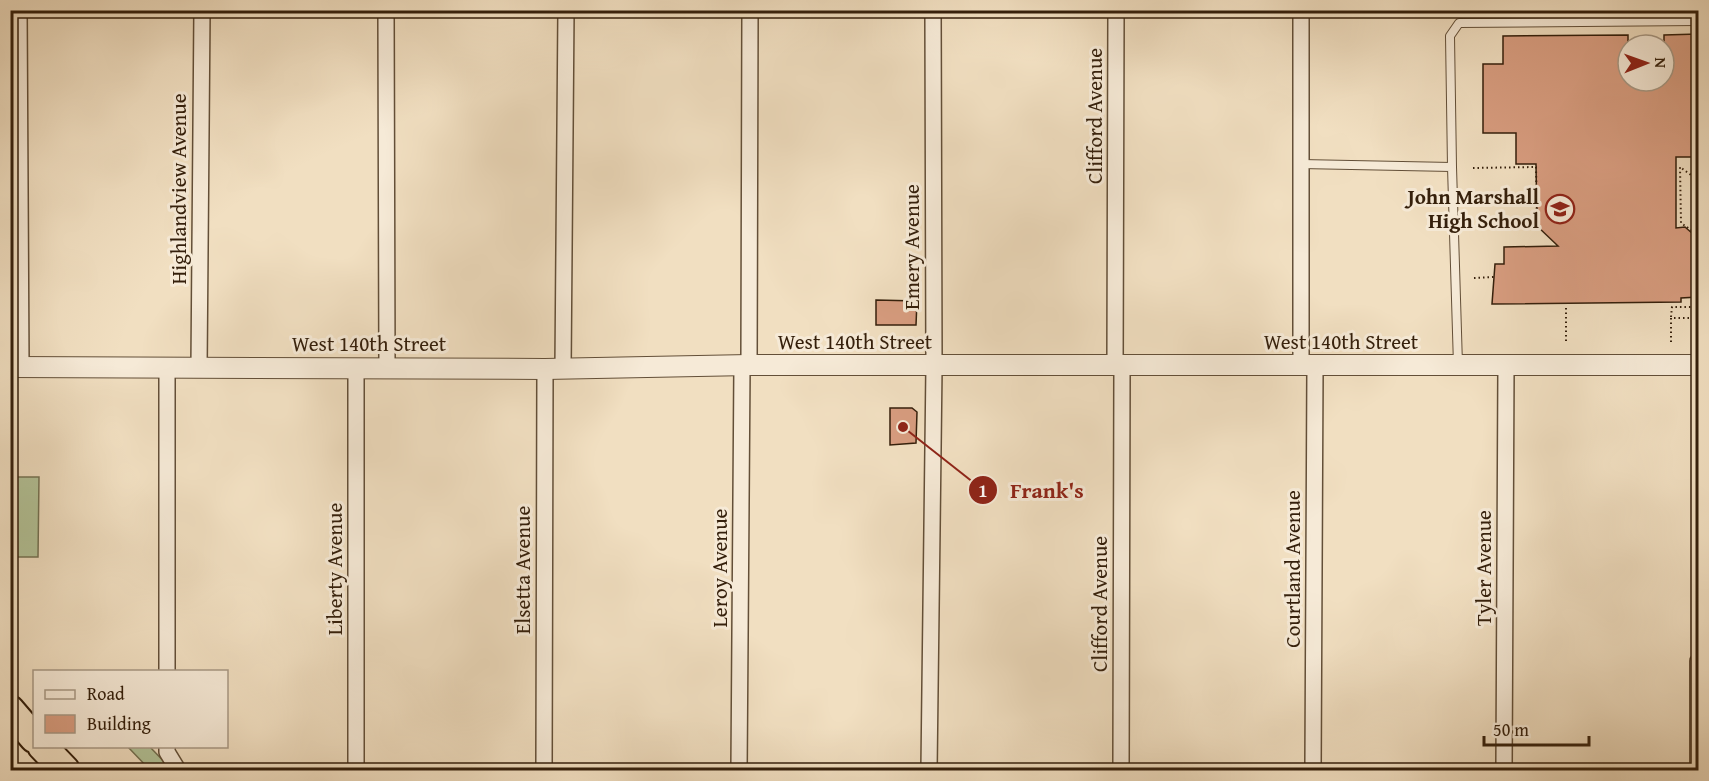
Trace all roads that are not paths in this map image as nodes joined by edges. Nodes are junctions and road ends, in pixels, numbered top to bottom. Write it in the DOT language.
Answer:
graph roads {
  1 [pos="19,10"];
  2 [pos="202,10"];
  3 [pos="386,10"];
  4 [pos="566,10"];
  5 [pos="750,10"];
  6 [pos="933,10"];
  7 [pos="1116,10"];
  8 [pos="1301,10"];
  9 [pos="1698,21"];
  10 [pos="1301,164"];
  11 [pos="1452,166"];
  12 [pos="746,365"];
  13 [pos="1698,365"];
  14 [pos="1119,366"];
  15 [pos="1308,366"];
  16 [pos="1458,366"];
  17 [pos="1506,366"];
  18 [pos="16,367"];
  19 [pos="387,367"];
  20 [pos="934,367"];
  21 [pos="167,368"];
  22 [pos="199,368"];
  23 [pos="356,368"];
  24 [pos="554,369"];
  25 [pos="1698,661"];
  26 [pos="167,670"];
  27 [pos="10,710"];
  28 [pos="33,737"];
  29 [pos="43,748"];
  30 [pos="167,748"];
  31 [pos="178,770"];
  32 [pos="65,771"];
  33 [pos="356,771"];
  34 [pos="544,771"];
  35 [pos="739,771"];
  36 [pos="929,771"];
  37 [pos="1120,771"];
  38 [pos="1313,771"];
  39 [pos="1504,771"];
  40 [pos="1698,771"];
  1 -- 18 [label="street"];
  2 -- 22 [label="street, Highlandview Avenue"];
  3 -- 19 [label="street"];
  4 -- 24 [label="street, Elsetta Avenue"];
  5 -- 12 [label="street, Leroy Avenue"];
  6 -- 20 [label="street, Emery Avenue"];
  7 -- 14 [label="street, Clifford Avenue"];
  8 -- 10 [label="street, Courtland Avenue"];
  9 -- 11 [label="lane"];
  10 -- 11 [label="lane"];
  10 -- 15 [label="street, Courtland Avenue"];
  11 -- 16 [label="lane"];
  12 -- 20 [label="street, West 140th Street"];
  12 -- 24 [label="street, West 140th Street"];
  12 -- 35 [label="street, Leroy Avenue"];
  13 -- 17 [label="street, West 140th Street"];
  14 -- 15 [label="street, West 140th Street"];
  14 -- 20 [label="street, West 140th Street"];
  14 -- 37 [label="street, Clifford Avenue"];
  15 -- 16 [label="street, West 140th Street"];
  15 -- 38 [label="street, Courtland Avenue"];
  16 -- 17 [label="street, West 140th Street"];
  17 -- 39 [label="street, Tyler Avenue"];
  18 -- 21 [label="street, West 140th Street"];
  19 -- 23 [label="street, West 140th Street"];
  19 -- 24 [label="street, West 140th Street"];
  20 -- 36 [label="street, Emery Avenue"];
  21 -- 22 [label="street, West 140th Street"];
  21 -- 26 [label="street"];
  22 -- 23 [label="street, West 140th Street"];
  23 -- 33 [label="street, Liberty Avenue"];
  24 -- 34 [label="street, Elsetta Avenue"];
  25 -- 40 [label="street"];
  27 -- 28 [label="highway"];
  29 -- 32 [label="highway"];
  30 -- 31 [label="street"];
}
